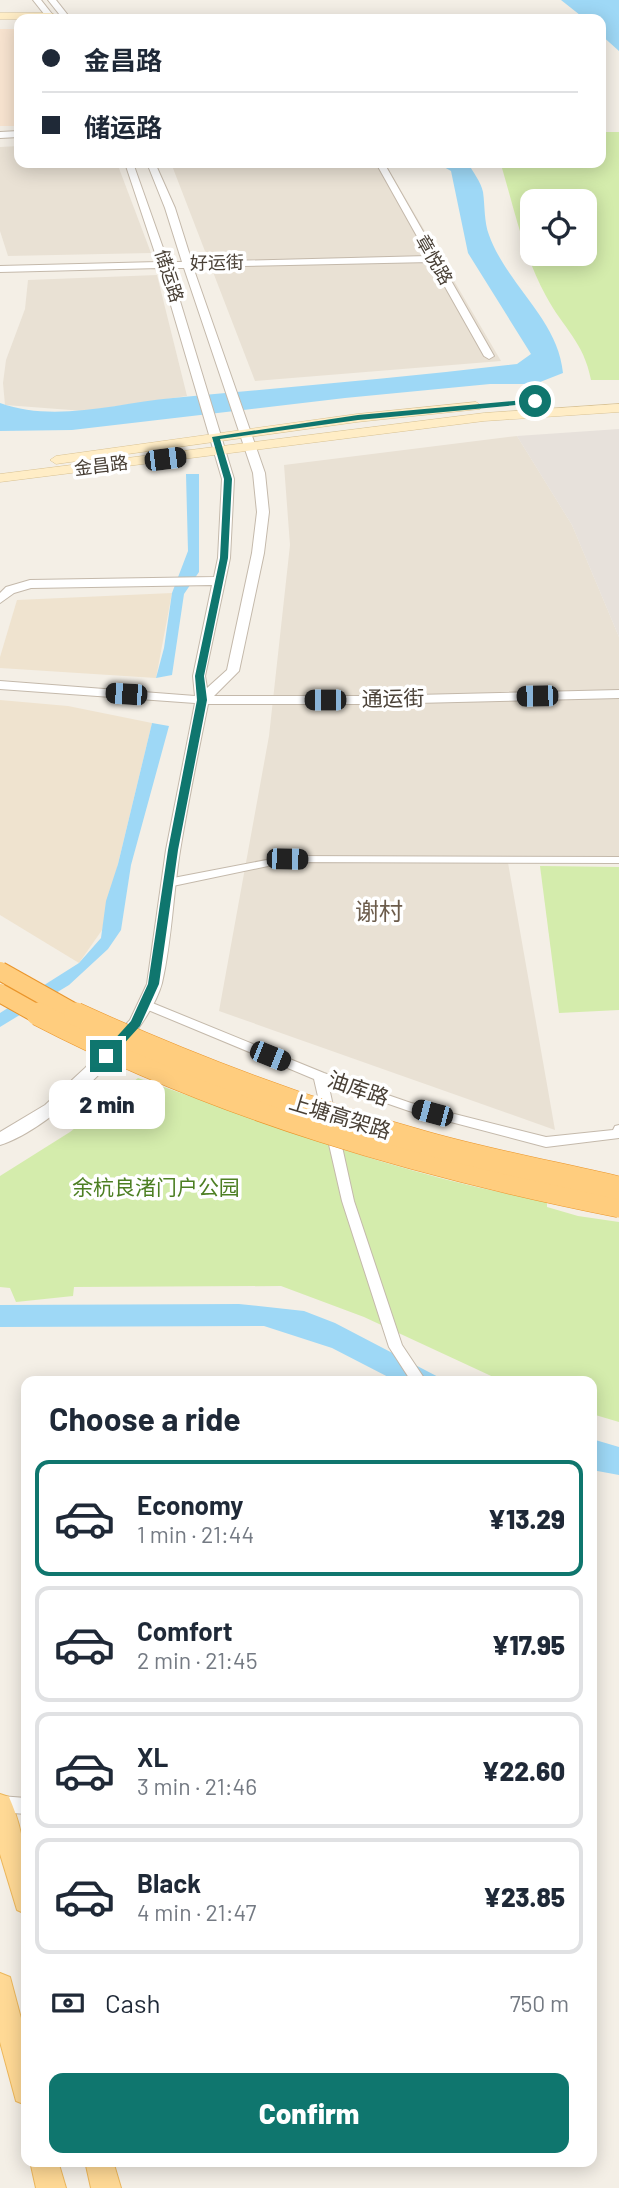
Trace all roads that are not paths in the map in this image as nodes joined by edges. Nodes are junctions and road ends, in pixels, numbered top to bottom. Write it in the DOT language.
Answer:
graph roads {
  1 [pos="37,0"];
  2 [pos="48,14"];
  3 [pos="131,168"];
  4 [pos="153,168"];
  5 [pos="383,168"];
  6 [pos="432,257"];
  7 [pos="187,261"];
  8 [pos="164,262"];
  9 [pos="0,266"];
  10 [pos="489,356"];
  11 [pos="619,397"];
  12 [pos="619,408"];
  13 [pos="482,411"];
  14 [pos="216,437"];
  15 [pos="247,440"];
  16 [pos="220,452"];
  17 [pos="0,466"];
  18 [pos="0,478"];
  19 [pos="219,581"];
  20 [pos="0,599"];
  21 [pos="0,685"];
  22 [pos="619,694"];
  23 [pos="202,700"];
  24 [pos="619,860"];
  25 [pos="168,883"];
  26 [pos="0,971"];
  27 [pos="0,993"];
  28 [pos="145,1004"];
  29 [pos="320,1076"];
  30 [pos="619,1129"];
  31 [pos="0,1139"];
  32 [pos="619,1188"];
  33 [pos="619,1206"];
  34 [pos="416,1376"];
  35 [pos="0,1805"];
  36 [pos="21,1806"];
  37 [pos="21,1883"];
  38 [pos="0,1987"];
  39 [pos="21,2071"];
  40 [pos="46,2167"];
  41 [pos="101,2167"];
  42 [pos="51,2188"];
  43 [pos="106,2188"];
  1 -- 2 [label="street"];
  3 -- 8 [label="street, 储运路"];
  4 -- 7 [label="street, 储运路"];
  5 -- 6 [label="street, 章悦路"];
  6 -- 7 [label="street, 好运街"];
  6 -- 10 [label="street, 章悦路"];
  7 -- 8 [label="street, 好运街"];
  7 -- 15 [label="street, 储运路"];
  8 -- 9 [label="street, 好运街"];
  8 -- 14 [label="street, 储运路"];
  11 -- 13 [label="main road, 金昌路"];
  12 -- 13 [label="main road, 金昌路"];
  13 -- 15 [label="main road, 金昌路"];
  14 -- 15 [label="main road, 金昌路"];
  14 -- 16 [label="street, 储运路"];
  14 -- 17 [label="main road, 金昌路"];
  15 -- 16 [label="main road, 金昌路"];
  15 -- 23 [label="street, 储运路"];
  16 -- 18 [label="main road, 金昌路"];
  16 -- 19 [label="street, 储运路"];
  19 -- 20 [label="street"];
  19 -- 23 [label="street, 储运路"];
  21 -- 23 [label="street, 通运街"];
  22 -- 23 [label="street, 通运街"];
  23 -- 25 [label="street"];
  24 -- 25 [label="street"];
  25 -- 28 [label="street"];
  26 -- 32 [label="highway, 上塘高架路, bridge"];
  27 -- 33 [label="highway, 上塘高架路, bridge"];
  28 -- 29 [label="street, 油库路"];
  28 -- 31 [label="street"];
  29 -- 30 [label="street, 油库路"];
  29 -- 34 [label="street"];
  35 -- 36 [label="street"];
  35 -- 37 [label="main road"];
  38 -- 39 [label="main road"];
  40 -- 42 [label="main road"];
  41 -- 43 [label="main road"];
}
